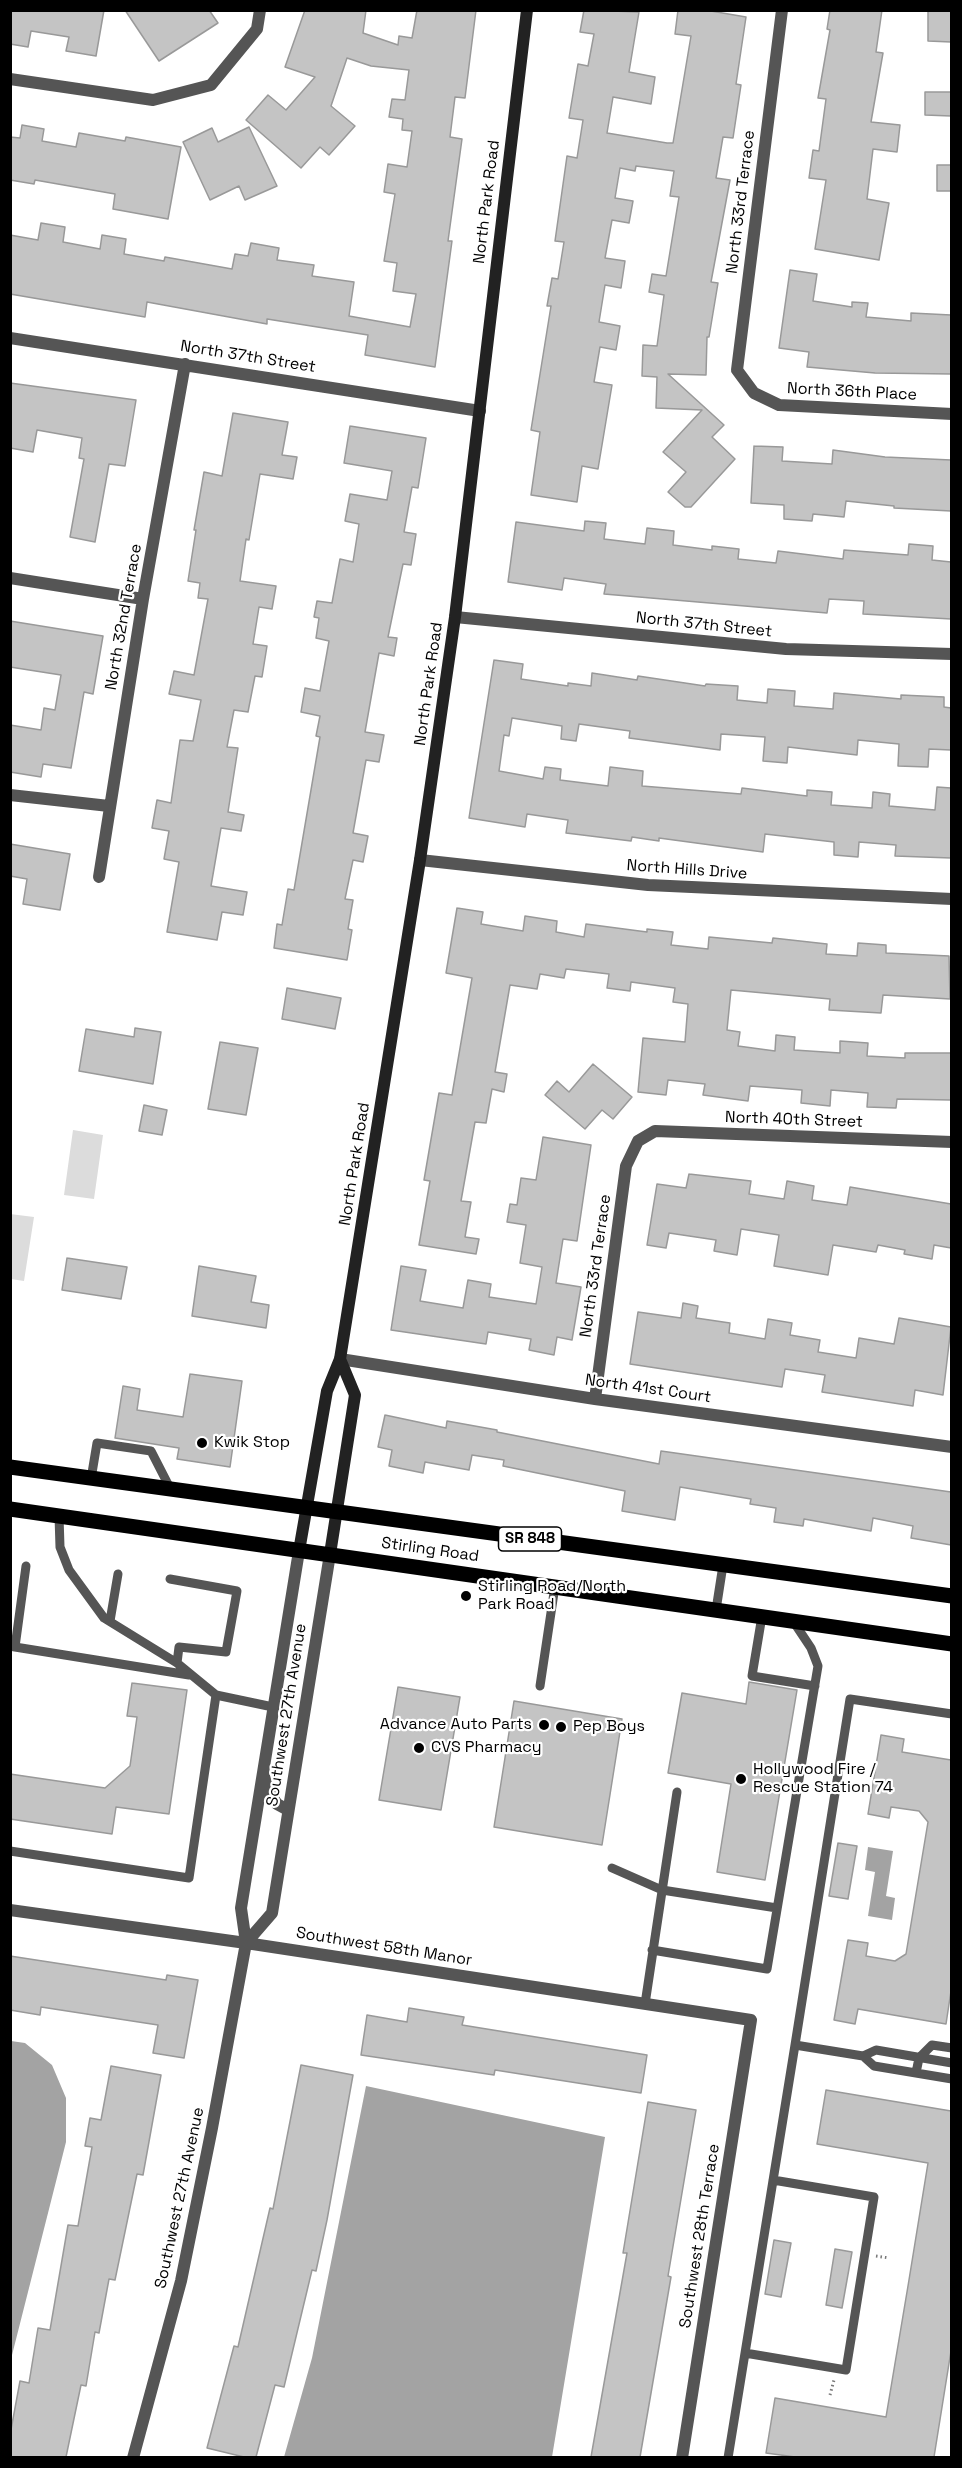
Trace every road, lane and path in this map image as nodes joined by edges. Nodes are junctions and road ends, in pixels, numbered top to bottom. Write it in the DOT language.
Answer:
graph roads {
  1 [pos="260,10"];
  2 [pos="527,10"];
  3 [pos="782,10"];
  4 [pos="10,79"];
  5 [pos="10,338"];
  6 [pos="185,364"];
  7 [pos="754,393"];
  8 [pos="480,411"];
  9 [pos="951,414"];
  10 [pos="10,578"];
  11 [pos="143,599"];
  12 [pos="455,617"];
  13 [pos="951,654"];
  14 [pos="10,795"];
  15 [pos="109,806"];
  16 [pos="420,860"];
  17 [pos="99,877"];
  18 [pos="951,899"];
  19 [pos="638,1141"];
  20 [pos="951,1142"];
  21 [pos="340,1359"];
  22 [pos="595,1399"];
  23 [pos="951,1447"];
  24 [pos="10,1467"];
  25 [pos="91,1479"];
  26 [pos="171,1490"];
  27 [pos="10,1509"];
  28 [pos="307,1509"];
  29 [pos="337,1513"];
  30 [pos="59,1516"];
  31 [pos="299,1551"];
  32 [pos="330,1554"];
  33 [pos="723,1565"];
  34 [pos="26,1566"];
  35 [pos="118,1575"];
  36 [pos="170,1579"];
  37 [pos="555,1586"];
  38 [pos="951,1596"];
  39 [pos="716,1610"];
  40 [pos="762,1616"];
  41 [pos="793,1621"];
  42 [pos="110,1622"];
  43 [pos="951,1644"];
  44 [pos="13,1646"];
  45 [pos="177,1663"];
  46 [pos="189,1676"];
  47 [pos="540,1686"];
  48 [pos="815,1686"];
  49 [pos="216,1695"];
  50 [pos="273,1707"];
  51 [pos="951,1714"];
  52 [pos="262,1772"];
  53 [pos="677,1792"];
  54 [pos="288,1810"];
  55 [pos="10,1851"];
  56 [pos="612,1868"];
  57 [pos="662,1890"];
  58 [pos="777,1908"];
  59 [pos="10,1910"];
  60 [pos="246,1942"];
  61 [pos="652,1950"];
  62 [pos="645,2004"];
  63 [pos="752,2020"];
  64 [pos="795,2045"];
  65 [pos="951,2048"];
  66 [pos="863,2056"];
  67 [pos="919,2058"];
  68 [pos="951,2063"];
  69 [pos="916,2073"];
  70 [pos="951,2079"];
  71 [pos="773,2180"];
  72 [pos="874,2256"];
  73 [pos="889,2258"];
  74 [pos="745,2353"];
  75 [pos="834,2379"];
  76 [pos="830,2395"];
  77 [pos="133,2457"];
  78 [pos="682,2457"];
  79 [pos="728,2457"];
  1 -- 4 [label="street"];
  2 -- 8 [label="street, North Park Road"];
  3 -- 7 [label="street, North 33rd Terrace"];
  5 -- 6 [label="street, North 37th Street"];
  6 -- 8 [label="street, North 37th Street"];
  6 -- 11 [label="street, North 32nd Terrace"];
  7 -- 9 [label="street, North 36th Place"];
  8 -- 12 [label="street, North Park Road"];
  10 -- 11 [label="street"];
  11 -- 15 [label="street, North 32nd Terrace"];
  12 -- 13 [label="street, North 37th Street"];
  12 -- 16 [label="street, North Park Road"];
  14 -- 15 [label="street"];
  15 -- 17 [label="street, North 32nd Terrace"];
  16 -- 18 [label="street, North Hills Drive"];
  16 -- 21 [label="street, North Park Road"];
  19 -- 20 [label="street, North 40th Street"];
  19 -- 22 [label="street, North 33rd Terrace"];
  21 -- 22 [label="street, North 41st Court"];
  21 -- 28 [label="street, North Park Road"];
  21 -- 29 [label="street"];
  22 -- 23 [label="street, North 41st Court"];
  24 -- 25 [label="main road, Stirling Road / SR 848"];
  25 -- 26 [label="main road, Stirling Road / SR 848"];
  25 -- 26 [label="lane"];
  26 -- 28 [label="main road, Stirling Road / SR 848"];
  27 -- 30 [label="main road, Stirling Road"];
  28 -- 29 [label="main road, Stirling Road / SR 848"];
  28 -- 31 [label="street, North Park Road"];
  29 -- 32 [label="street"];
  29 -- 33 [label="main road, Stirling Road / SR 848"];
  30 -- 31 [label="main road, Stirling Road"];
  30 -- 42 [label="lane"];
  31 -- 32 [label="main road, Stirling Road"];
  31 -- 50 [label="street, Southwest 27th Avenue"];
  32 -- 37 [label="main road, Stirling Road"];
  32 -- 54 [label="street, Southwest 27th Avenue"];
  33 -- 38 [label="main road, Stirling Road / SR 848"];
  33 -- 39 [label="lane"];
  34 -- 44 [label="lane"];
  35 -- 42 [label="lane"];
  36 -- 45 [label="lane"];
  37 -- 39 [label="main road, Stirling Road"];
  37 -- 47 [label="lane"];
  39 -- 40 [label="main road, Stirling Road"];
  40 -- 41 [label="main road, Stirling Road"];
  40 -- 48 [label="lane"];
  41 -- 43 [label="main road, Stirling Road"];
  41 -- 48 [label="lane"];
  42 -- 45 [label="lane"];
  44 -- 46 [label="lane"];
  45 -- 46 [label="lane"];
  46 -- 49 [label="lane"];
  48 -- 58 [label="lane"];
  49 -- 50 [label="lane"];
  49 -- 55 [label="lane"];
  50 -- 52 [label="street, Southwest 27th Avenue"];
  51 -- 64 [label="lane"];
  52 -- 54 [label="street"];
  52 -- 60 [label="street, Southwest 27th Avenue"];
  53 -- 57 [label="lane"];
  54 -- 60 [label="street, Southwest 27th Avenue"];
  56 -- 57 [label="lane"];
  57 -- 58 [label="lane"];
  57 -- 61 [label="lane"];
  58 -- 61 [label="lane"];
  59 -- 60 [label="street, Southwest 58th Manor"];
  60 -- 62 [label="street, Southwest 58th Manor"];
  60 -- 77 [label="street, Southwest 27th Avenue"];
  61 -- 62 [label="lane"];
  62 -- 63 [label="street, Southwest 58th Manor"];
  63 -- 78 [label="street, Southwest 28th Terrace"];
  64 -- 66 [label="lane"];
  64 -- 71 [label="lane"];
  65 -- 67 [label="lane"];
  66 -- 67 [label="lane"];
  66 -- 69 [label="lane"];
  67 -- 68 [label="lane"];
  67 -- 69 [label="lane"];
  69 -- 70 [label="lane"];
  71 -- 74 [label="lane"];
  71 -- 74 [label="lane"];
  72 -- 73 [label="path"];
  74 -- 79 [label="lane"];
  75 -- 76 [label="path"];
}
